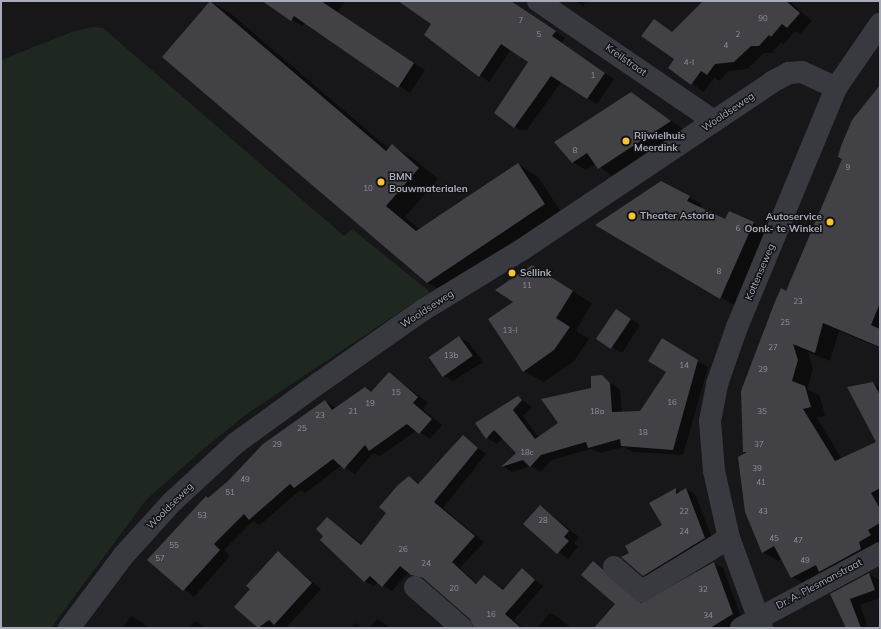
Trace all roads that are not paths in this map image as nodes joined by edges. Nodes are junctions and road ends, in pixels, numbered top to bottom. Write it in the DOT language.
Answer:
graph roads {
  1 [pos="538,1"];
  2 [pos="880,24"];
  3 [pos="836,88"];
  4 [pos="714,121"];
  5 [pos="729,538"];
  6 [pos="880,553"];
  7 [pos="614,567"];
  8 [pos="415,587"];
  9 [pos="754,624"];
  10 [pos="69,628"];
  11 [pos="462,628"];
  1 -- 4 [label="street, Kreilstraat"];
  2 -- 3 [label="street, Kottenseweg"];
  3 -- 4 [label="street, Wooldseweg"];
  3 -- 5 [label="street, Kottenseweg"];
  4 -- 10 [label="street, Wooldseweg"];
  5 -- 7 [label="street"];
  5 -- 9 [label="street, Kottenseweg"];
  6 -- 9 [label="street, Dr. A. Plesmanstraat"];
  8 -- 11 [label="street"];
}
